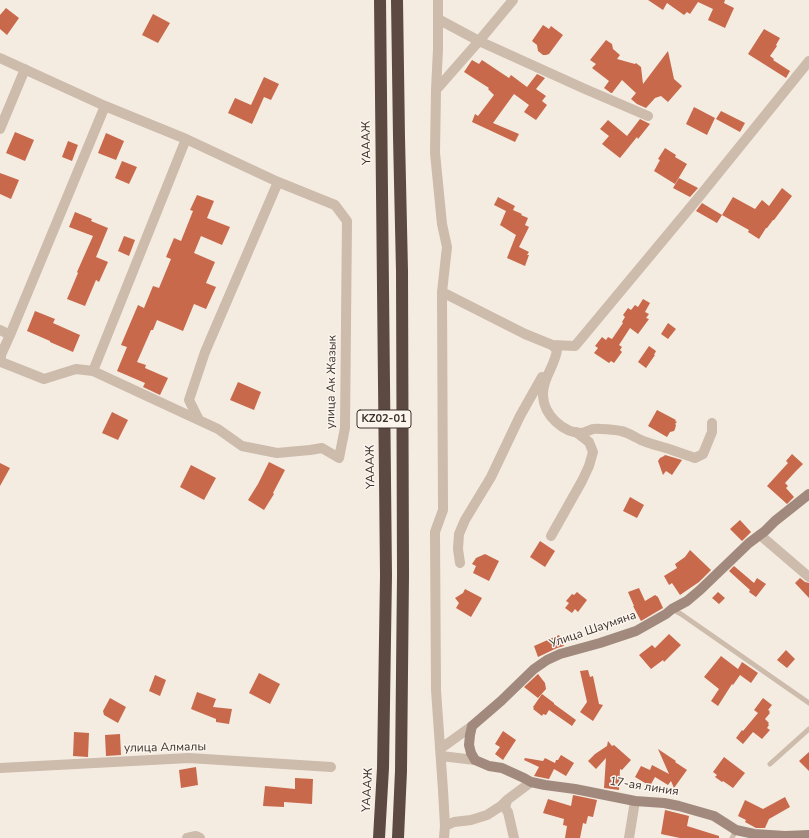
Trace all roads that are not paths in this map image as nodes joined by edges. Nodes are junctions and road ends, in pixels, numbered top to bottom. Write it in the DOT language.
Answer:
graph roads {
  1 [pos="380,0"];
  2 [pos="397,0"];
  3 [pos="438,0"];
  4 [pos="513,0"];
  5 [pos="438,19"];
  6 [pos="479,40"];
  7 [pos="0,58"];
  8 [pos="809,61"];
  9 [pos="25,69"];
  10 [pos="436,90"];
  11 [pos="105,106"];
  12 [pos="648,116"];
  13 [pos="0,128"];
  14 [pos="186,139"];
  15 [pos="278,182"];
  16 [pos="442,292"];
  17 [pos="0,330"];
  18 [pos="10,335"];
  19 [pos="552,345"];
  20 [pos="0,362"];
  21 [pos="552,367"];
  22 [pos="93,371"];
  23 [pos="199,420"];
  24 [pos="712,424"];
  25 [pos="576,432"];
  26 [pos="809,494"];
  27 [pos="760,535"];
  28 [pos="551,536"];
  29 [pos="460,563"];
  30 [pos="809,577"];
  31 [pos="672,609"];
  32 [pos="809,702"];
  33 [pos="472,726"];
  34 [pos="809,729"];
  35 [pos="440,753"];
  36 [pos="475,760"];
  37 [pos="770,764"];
  38 [pos="331,767"];
  39 [pos="0,768"];
  40 [pos="531,782"];
  41 [pos="508,800"];
  42 [pos="636,801"];
  43 [pos="487,815"];
  44 [pos="509,817"];
  45 [pos="445,826"];
  46 [pos="734,834"];
  47 [pos="809,835"];
  48 [pos="186,838"];
  49 [pos="200,838"];
  50 [pos="379,838"];
  51 [pos="398,838"];
  52 [pos="444,838"];
  53 [pos="514,838"];
  54 [pos="629,838"];
  1 -- 50 [label="highway, ҮАААЖ / KZ02-01"];
  2 -- 51 [label="highway, KZ02-01"];
  3 -- 5 [label="street"];
  4 -- 6 [label="street"];
  5 -- 6 [label="street"];
  5 -- 10 [label="street"];
  6 -- 10 [label="street"];
  6 -- 12 [label="street"];
  7 -- 9 [label="street"];
  8 -- 19 [label="street"];
  9 -- 11 [label="street"];
  9 -- 13 [label="street"];
  10 -- 16 [label="street"];
  11 -- 14 [label="street"];
  11 -- 18 [label="street, улица Ак Жазык"];
  14 -- 15 [label="street"];
  14 -- 22 [label="street"];
  15 -- 23 [label="street"];
  15 -- 23 [label="street, улица Ак Жазык"];
  16 -- 19 [label="street"];
  16 -- 35 [label="street"];
  17 -- 18 [label="street"];
  18 -- 20 [label="street, улица Ак Жазык"];
  19 -- 21 [label="street"];
  20 -- 22 [label="street, улица Ак Жазык"];
  21 -- 25 [label="street"];
  21 -- 29 [label="street"];
  22 -- 23 [label="street, улица Ак Жазык"];
  24 -- 25 [label="street"];
  25 -- 28 [label="street"];
  26 -- 27 [label="street, Улица Шаумяна"];
  27 -- 30 [label="street"];
  27 -- 31 [label="street, Улица Шаумяна"];
  31 -- 32 [label="lane"];
  31 -- 33 [label="street, Улица Шаумяна"];
  33 -- 35 [label="street"];
  33 -- 36 [label="street"];
  34 -- 37 [label="lane"];
  35 -- 36 [label="street"];
  35 -- 45 [label="street"];
  36 -- 40 [label="street, 17-ая линия"];
  38 -- 39 [label="street, улица Алмалы"];
  40 -- 41 [label="street"];
  40 -- 42 [label="street, 17-ая линия"];
  41 -- 43 [label="street"];
  41 -- 44 [label="street"];
  42 -- 46 [label="street, 17-ая линия"];
  42 -- 54 [label="street"];
  43 -- 44 [label="street"];
  43 -- 45 [label="street"];
  44 -- 53 [label="street"];
  45 -- 52 [label="street"];
  46 -- 47 [label="street, 17-ая линия"];
  48 -- 49 [label="street"];
}
